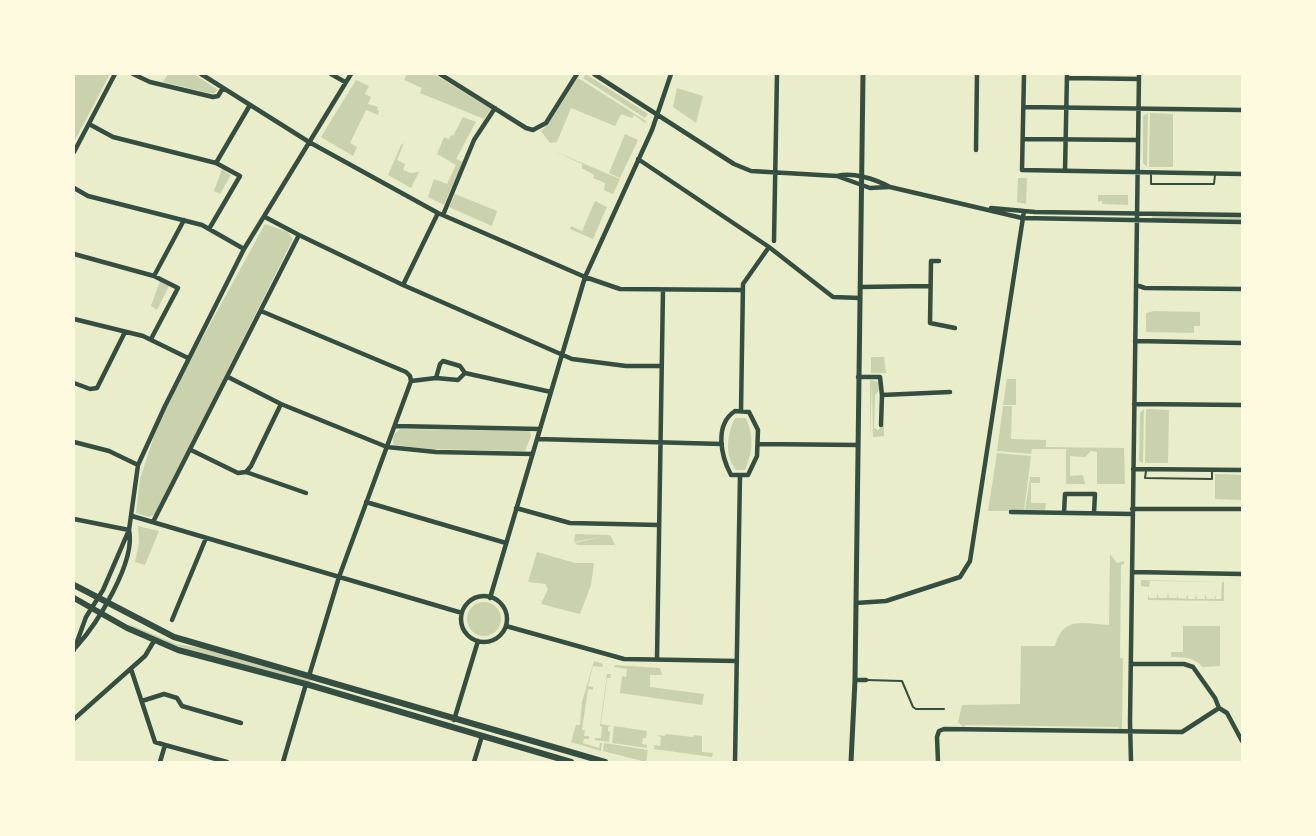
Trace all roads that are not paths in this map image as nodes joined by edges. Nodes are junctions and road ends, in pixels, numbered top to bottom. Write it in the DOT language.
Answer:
graph roads {
  1 [pos="115,74"];
  2 [pos="133,74"];
  3 [pos="201,74"];
  4 [pos="331,74"];
  5 [pos="351,74"];
  6 [pos="440,74"];
  7 [pos="577,74"];
  8 [pos="594,74"];
  9 [pos="671,74"];
  10 [pos="777,74"];
  11 [pos="863,74"];
  12 [pos="977,74"];
  13 [pos="1024,74"];
  14 [pos="1067,76"];
  15 [pos="1139,76"];
  16 [pos="345,82"];
  17 [pos="223,88"];
  18 [pos="250,105"];
  19 [pos="1024,107"];
  20 [pos="495,108"];
  21 [pos="1066,108"];
  22 [pos="1139,108"];
  23 [pos="1242,110"];
  24 [pos="658,114"];
  25 [pos="89,124"];
  26 [pos="1023,139"];
  27 [pos="1066,140"];
  28 [pos="1138,140"];
  29 [pos="309,142"];
  30 [pos="976,150"];
  31 [pos="74,152"];
  32 [pos="638,159"];
  33 [pos="216,163"];
  34 [pos="776,171"];
  35 [pos="1065,171"];
  36 [pos="1138,172"];
  37 [pos="1151,172"];
  38 [pos="1215,173"];
  39 [pos="1242,174"];
  40 [pos="862,181"];
  41 [pos="74,188"];
  42 [pos="1137,213"];
  43 [pos="440,214"];
  44 [pos="1023,214"];
  45 [pos="1242,215"];
  46 [pos="265,217"];
  47 [pos="184,220"];
  48 [pos="1137,220"];
  49 [pos="1242,222"];
  50 [pos="208,229"];
  51 [pos="299,235"];
  52 [pos="774,241"];
  53 [pos="769,247"];
  54 [pos="244,249"];
  55 [pos="74,254"];
  56 [pos="939,261"];
  57 [pos="154,276"];
  58 [pos="585,277"];
  59 [pos="403,285"];
  60 [pos="1136,285"];
  61 [pos="930,286"];
  62 [pos="860,287"];
  63 [pos="1242,289"];
  64 [pos="663,290"];
  65 [pos="743,290"];
  66 [pos="860,298"];
  67 [pos="261,311"];
  68 [pos="74,319"];
  69 [pos="955,328"];
  70 [pos="125,332"];
  71 [pos="151,339"];
  72 [pos="1135,341"];
  73 [pos="1242,343"];
  74 [pos="561,355"];
  75 [pos="188,358"];
  76 [pos="661,366"];
  77 [pos="464,373"];
  78 [pos="228,377"];
  79 [pos="858,377"];
  80 [pos="436,378"];
  81 [pos="411,381"];
  82 [pos="74,383"];
  83 [pos="551,392"];
  84 [pos="950,392"];
  85 [pos="882,395"];
  86 [pos="281,404"];
  87 [pos="1134,404"];
  88 [pos="1242,405"];
  89 [pos="741,411"];
  90 [pos="881,425"];
  91 [pos="395,426"];
  92 [pos="540,429"];
  93 [pos="537,439"];
  94 [pos="74,442"];
  95 [pos="661,443"];
  96 [pos="722,444"];
  97 [pos="758,444"];
  98 [pos="858,445"];
  99 [pos="387,447"];
  100 [pos="191,450"];
  101 [pos="532,454"];
  102 [pos="138,465"];
  103 [pos="1133,469"];
  104 [pos="1146,469"];
  105 [pos="1212,470"];
  106 [pos="1242,470"];
  107 [pos="246,472"];
  108 [pos="740,476"];
  109 [pos="306,493"];
  110 [pos="366,502"];
  111 [pos="516,508"];
  112 [pos="1242,509"];
  113 [pos="1133,511"];
  114 [pos="1011,512"];
  115 [pos="1064,513"];
  116 [pos="1094,513"];
  117 [pos="132,516"];
  118 [pos="74,519"];
  119 [pos="153,522"];
  120 [pos="659,525"];
  121 [pos="129,530"];
  122 [pos="206,538"];
  123 [pos="506,543"];
  124 [pos="1132,572"];
  125 [pos="1242,574"];
  126 [pos="339,577"];
  127 [pos="74,585"];
  128 [pos="74,598"];
  129 [pos="97,598"];
  130 [pos="490,598"];
  131 [pos="106,603"];
  132 [pos="855,603"];
  133 [pos="91,608"];
  134 [pos="99,613"];
  135 [pos="462,613"];
  136 [pos="172,620"];
  137 [pos="506,626"];
  138 [pos="478,640"];
  139 [pos="153,641"];
  140 [pos="657,659"];
  141 [pos="737,661"];
  142 [pos="1131,664"];
  143 [pos="131,669"];
  144 [pos="309,676"];
  145 [pos="855,680"];
  146 [pos="866,680"];
  147 [pos="306,684"];
  148 [pos="142,701"];
  149 [pos="1219,708"];
  150 [pos="944,709"];
  151 [pos="455,718"];
  152 [pos="74,719"];
  153 [pos="241,723"];
  154 [pos="452,727"];
  155 [pos="1130,731"];
  156 [pos="482,736"];
  157 [pos="1242,741"];
  158 [pos="165,745"];
  159 [pos="205,760"];
  160 [pos="160,762"];
  161 [pos="227,762"];
  162 [pos="283,762"];
  163 [pos="474,762"];
  164 [pos="571,762"];
  165 [pos="604,762"];
  166 [pos="735,762"];
  167 [pos="851,762"];
  168 [pos="937,762"];
  169 [pos="1131,762"];
  1 -- 25 [label="street"];
  2 -- 17 [label="street"];
  3 -- 17 [label="street"];
  4 -- 16 [label="street"];
  5 -- 16 [label="street"];
  6 -- 20 [label="street"];
  7 -- 20 [label="street"];
  8 -- 24 [label="street"];
  9 -- 24 [label="street"];
  10 -- 34 [label="street"];
  11 -- 40 [label="street"];
  12 -- 30 [label="street"];
  13 -- 19 [label="street"];
  14 -- 15 [label="street"];
  14 -- 21 [label="street"];
  15 -- 22 [label="street"];
  16 -- 29 [label="street"];
  17 -- 18 [label="street"];
  18 -- 29 [label="street"];
  18 -- 33 [label="street"];
  19 -- 21 [label="street"];
  19 -- 26 [label="street"];
  20 -- 43 [label="street"];
  21 -- 22 [label="street"];
  21 -- 27 [label="street"];
  22 -- 23 [label="street"];
  22 -- 28 [label="street"];
  24 -- 32 [label="street"];
  24 -- 34 [label="street"];
  25 -- 31 [label="street"];
  25 -- 33 [label="street"];
  26 -- 27 [label="street"];
  26 -- 35 [label="street"];
  27 -- 28 [label="street"];
  27 -- 35 [label="street"];
  28 -- 36 [label="street"];
  29 -- 43 [label="street"];
  29 -- 46 [label="street"];
  32 -- 53 [label="street"];
  32 -- 58 [label="street"];
  33 -- 50 [label="street"];
  34 -- 40 [label="street"];
  34 -- 52 [label="street"];
  35 -- 36 [label="street"];
  36 -- 37 [label="street"];
  36 -- 42 [label="street"];
  37 -- 38 [label="street"];
  37 -- 38 [label="lane"];
  38 -- 39 [label="street"];
  40 -- 44 [label="street"];
  40 -- 62 [label="street"];
  41 -- 47 [label="street"];
  42 -- 44 [label="street"];
  42 -- 45 [label="street"];
  42 -- 48 [label="street"];
  43 -- 58 [label="street"];
  43 -- 59 [label="street"];
  44 -- 48 [label="street"];
  44 -- 132 [label="street"];
  46 -- 51 [label="street"];
  46 -- 54 [label="street"];
  47 -- 50 [label="street"];
  47 -- 57 [label="street"];
  48 -- 49 [label="street"];
  48 -- 60 [label="street"];
  50 -- 54 [label="street"];
  51 -- 59 [label="street"];
  51 -- 67 [label="street"];
  53 -- 65 [label="street"];
  53 -- 66 [label="street"];
  54 -- 75 [label="street"];
  55 -- 57 [label="street"];
  56 -- 61 [label="street"];
  57 -- 71 [label="street"];
  58 -- 64 [label="street"];
  58 -- 74 [label="street"];
  59 -- 74 [label="street"];
  60 -- 63 [label="street"];
  60 -- 72 [label="street"];
  61 -- 62 [label="street"];
  61 -- 69 [label="street"];
  62 -- 66 [label="street"];
  64 -- 65 [label="street"];
  64 -- 76 [label="street"];
  65 -- 89 [label="street"];
  66 -- 79 [label="street"];
  67 -- 78 [label="street"];
  67 -- 81 [label="street"];
  68 -- 70 [label="street"];
  70 -- 71 [label="street"];
  70 -- 82 [label="street"];
  71 -- 75 [label="street"];
  72 -- 73 [label="street"];
  72 -- 87 [label="street"];
  74 -- 76 [label="street"];
  74 -- 83 [label="street"];
  75 -- 102 [label="street"];
  76 -- 95 [label="street"];
  77 -- 80 [label="street"];
  77 -- 80 [label="street"];
  77 -- 83 [label="street"];
  78 -- 86 [label="street"];
  78 -- 100 [label="street"];
  79 -- 85 [label="street"];
  79 -- 98 [label="street"];
  80 -- 81 [label="street"];
  81 -- 91 [label="street"];
  83 -- 92 [label="street"];
  84 -- 85 [label="street"];
  85 -- 90 [label="street"];
  86 -- 99 [label="street"];
  86 -- 107 [label="street"];
  87 -- 88 [label="street"];
  87 -- 103 [label="street"];
  89 -- 96 [label="street"];
  89 -- 97 [label="street"];
  91 -- 92 [label="street"];
  91 -- 99 [label="street"];
  92 -- 93 [label="street"];
  93 -- 95 [label="street"];
  93 -- 101 [label="street"];
  94 -- 102 [label="street"];
  95 -- 96 [label="street"];
  95 -- 120 [label="street"];
  96 -- 108 [label="street"];
  97 -- 98 [label="street"];
  97 -- 108 [label="street"];
  98 -- 132 [label="street"];
  99 -- 101 [label="street"];
  99 -- 110 [label="street"];
  100 -- 107 [label="street"];
  100 -- 119 [label="street"];
  101 -- 111 [label="street"];
  102 -- 117 [label="street"];
  103 -- 104 [label="street"];
  103 -- 113 [label="street"];
  104 -- 105 [label="street"];
  104 -- 105 [label="lane"];
  105 -- 106 [label="street"];
  107 -- 109 [label="street"];
  108 -- 141 [label="street"];
  110 -- 123 [label="street"];
  110 -- 126 [label="street"];
  111 -- 120 [label="street"];
  111 -- 123 [label="street"];
  112 -- 113 [label="street"];
  113 -- 116 [label="street"];
  113 -- 124 [label="street"];
  114 -- 115 [label="street"];
  115 -- 116 [label="street"];
  115 -- 116 [label="street"];
  117 -- 119 [label="street"];
  117 -- 121 [label="street"];
  118 -- 121 [label="street"];
  119 -- 122 [label="street"];
  120 -- 140 [label="street"];
  121 -- 129 [label="street"];
  121 -- 131 [label="street"];
  122 -- 126 [label="street"];
  122 -- 136 [label="street"];
  123 -- 130 [label="street"];
  124 -- 125 [label="street"];
  124 -- 142 [label="street"];
  126 -- 135 [label="street"];
  126 -- 144 [label="street"];
  127 -- 129 [label="main road"];
  128 -- 133 [label="main road"];
  129 -- 131 [label="main road"];
  129 -- 133 [label="street"];
  130 -- 135 [label="street"];
  130 -- 137 [label="street"];
  131 -- 134 [label="street"];
  131 -- 144 [label="main road"];
  132 -- 145 [label="street"];
  133 -- 134 [label="main road"];
  133 -- 134 [label="street"];
  134 -- 139 [label="main road"];
  135 -- 138 [label="street"];
  137 -- 138 [label="street"];
  137 -- 140 [label="street"];
  138 -- 151 [label="street"];
  139 -- 143 [label="street"];
  139 -- 147 [label="main road"];
  140 -- 141 [label="street"];
  141 -- 166 [label="street"];
  142 -- 149 [label="street"];
  142 -- 155 [label="street"];
  143 -- 148 [label="street"];
  143 -- 152 [label="street"];
  144 -- 151 [label="main road"];
  145 -- 146 [label="street"];
  145 -- 167 [label="street"];
  146 -- 150 [label="lane"];
  147 -- 154 [label="main road"];
  147 -- 162 [label="street"];
  148 -- 153 [label="street"];
  148 -- 158 [label="street"];
  149 -- 155 [label="street"];
  149 -- 157 [label="street"];
  151 -- 154 [label="street"];
  151 -- 165 [label="main road"];
  154 -- 156 [label="main road"];
  155 -- 168 [label="street"];
  155 -- 169 [label="street"];
  156 -- 163 [label="street"];
  156 -- 164 [label="main road"];
  158 -- 159 [label="street"];
  158 -- 160 [label="street"];
  159 -- 161 [label="street"];
}
